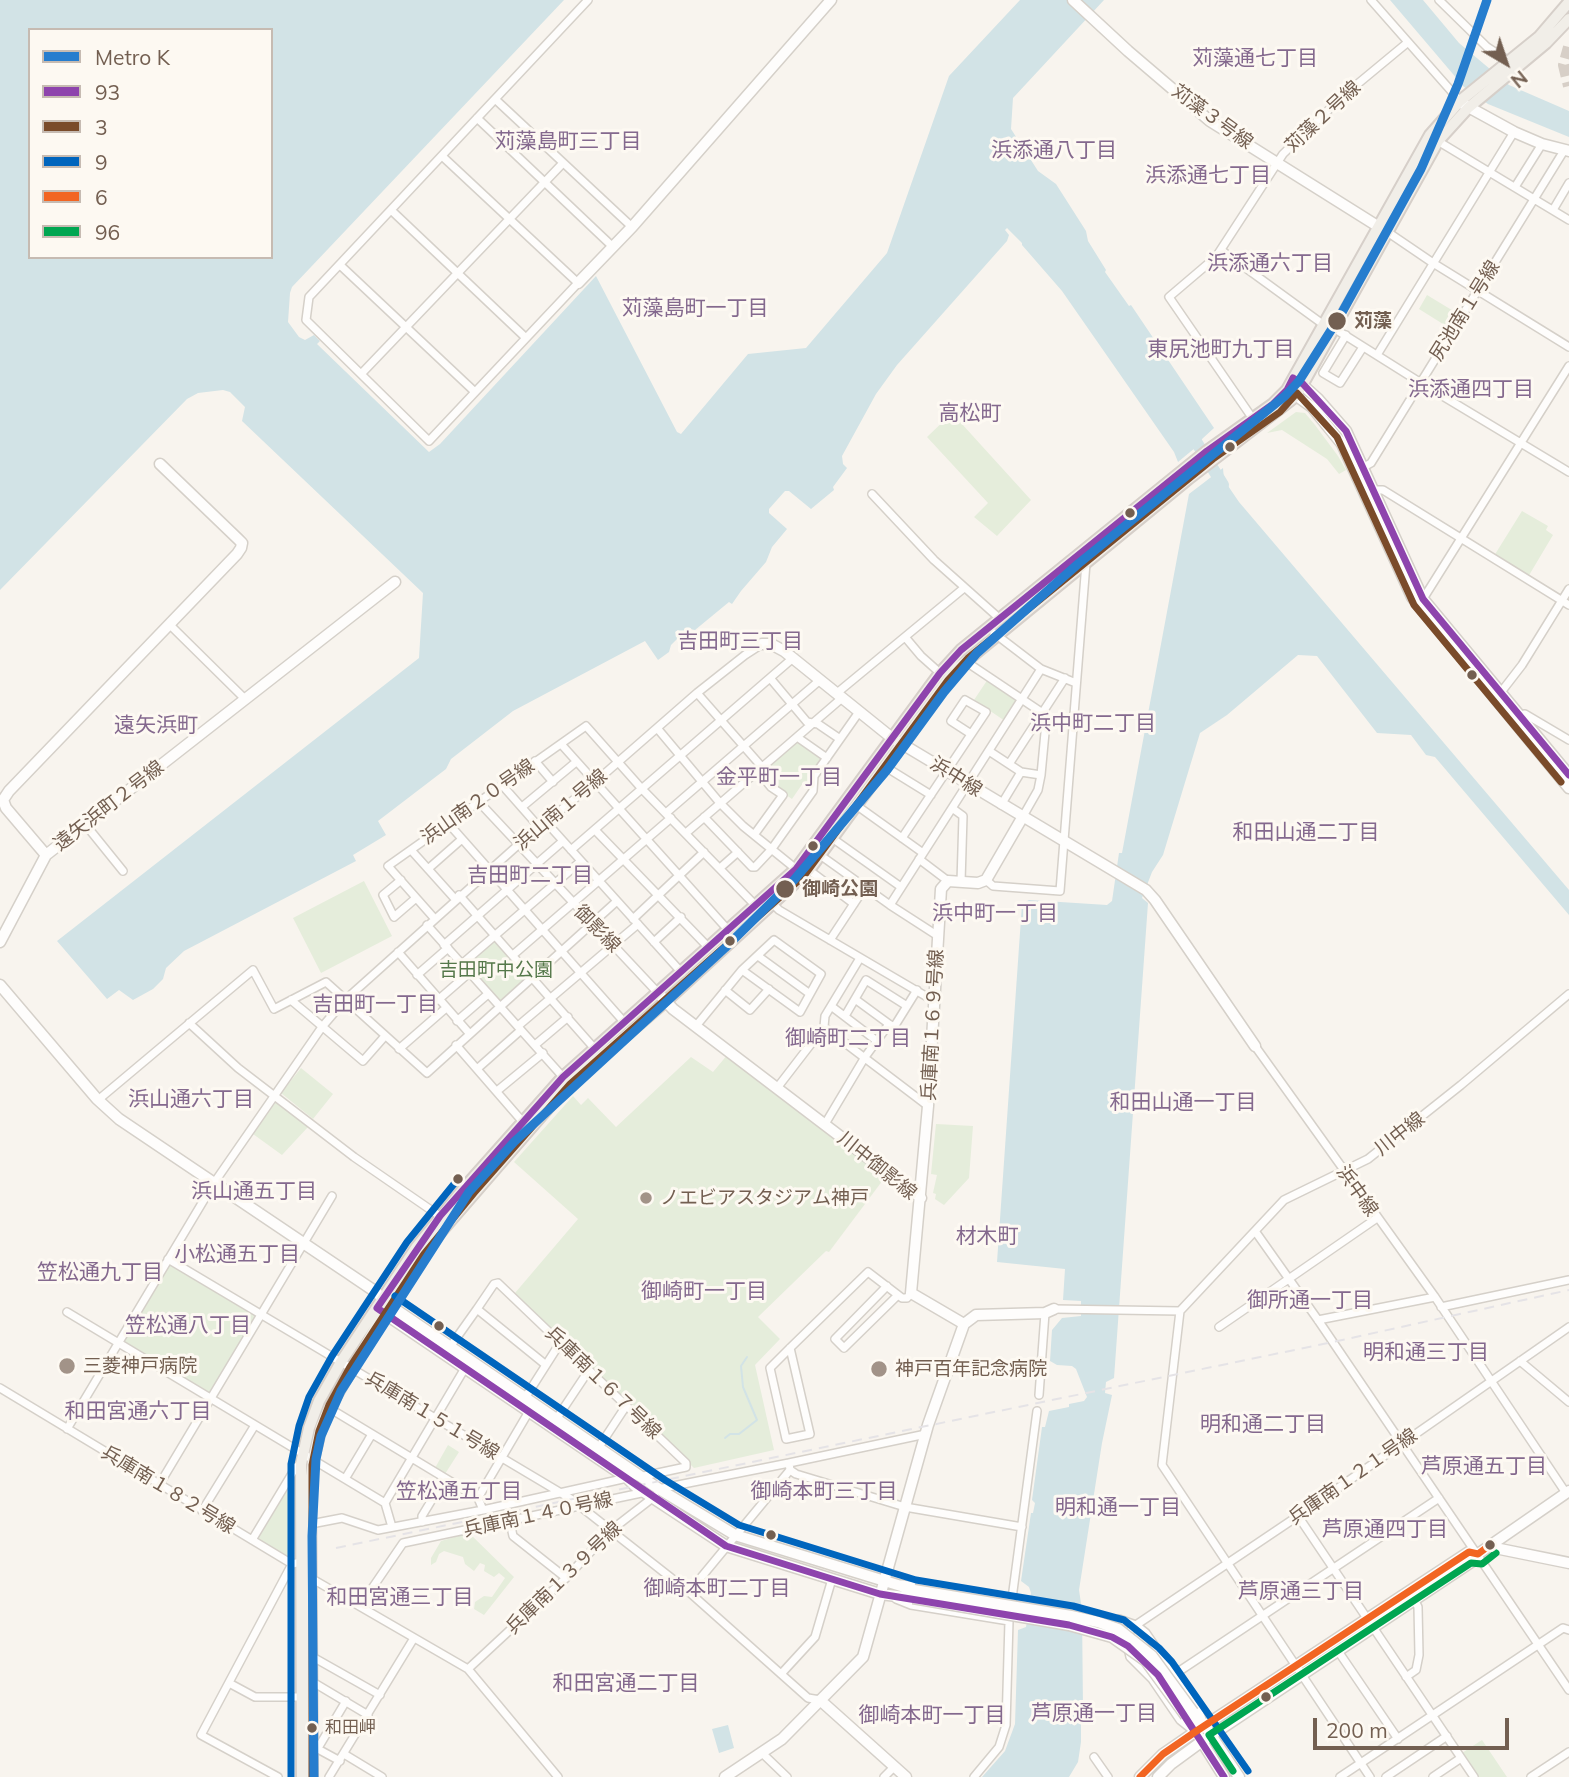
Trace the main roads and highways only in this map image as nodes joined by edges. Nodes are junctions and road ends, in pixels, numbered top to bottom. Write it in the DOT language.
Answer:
graph roads {
  1 [pos="1569,2"];
  2 [pos="1569,19"];
  3 [pos="1515,64"];
  4 [pos="1291,393"];
  5 [pos="1210,455"];
  6 [pos="1186,475"];
  7 [pos="992,631"];
  8 [pos="896,740"];
  9 [pos="770,901"];
  10 [pos="662,997"];
  11 [pos="444,1219"];
  12 [pos="383,1307"];
  13 [pos="306,1459"];
  14 [pos="306,1577"];
  15 [pos="303,1777"];
  16 [pos="312,1777"];
  1 -- 3 [label="main road"];
  2 -- 3 [label="main road"];
  3 -- 4 [label="main road"];
  4 -- 5 [label="main road"];
  4 -- 5 [label="main road"];
  5 -- 6 [label="main road"];
  6 -- 7 [label="main road"];
  6 -- 7 [label="main road"];
  7 -- 8 [label="main road"];
  7 -- 8 [label="main road"];
  8 -- 9 [label="main road"];
  8 -- 9 [label="main road"];
  9 -- 10 [label="main road"];
  9 -- 10 [label="main road"];
  10 -- 11 [label="main road"];
  10 -- 11 [label="main road"];
  11 -- 12 [label="main road"];
  12 -- 13 [label="main road"];
  12 -- 13 [label="main road"];
  13 -- 14 [label="main road"];
  13 -- 14 [label="main road"];
  14 -- 15 [label="main road"];
  14 -- 16 [label="main road"];
}
